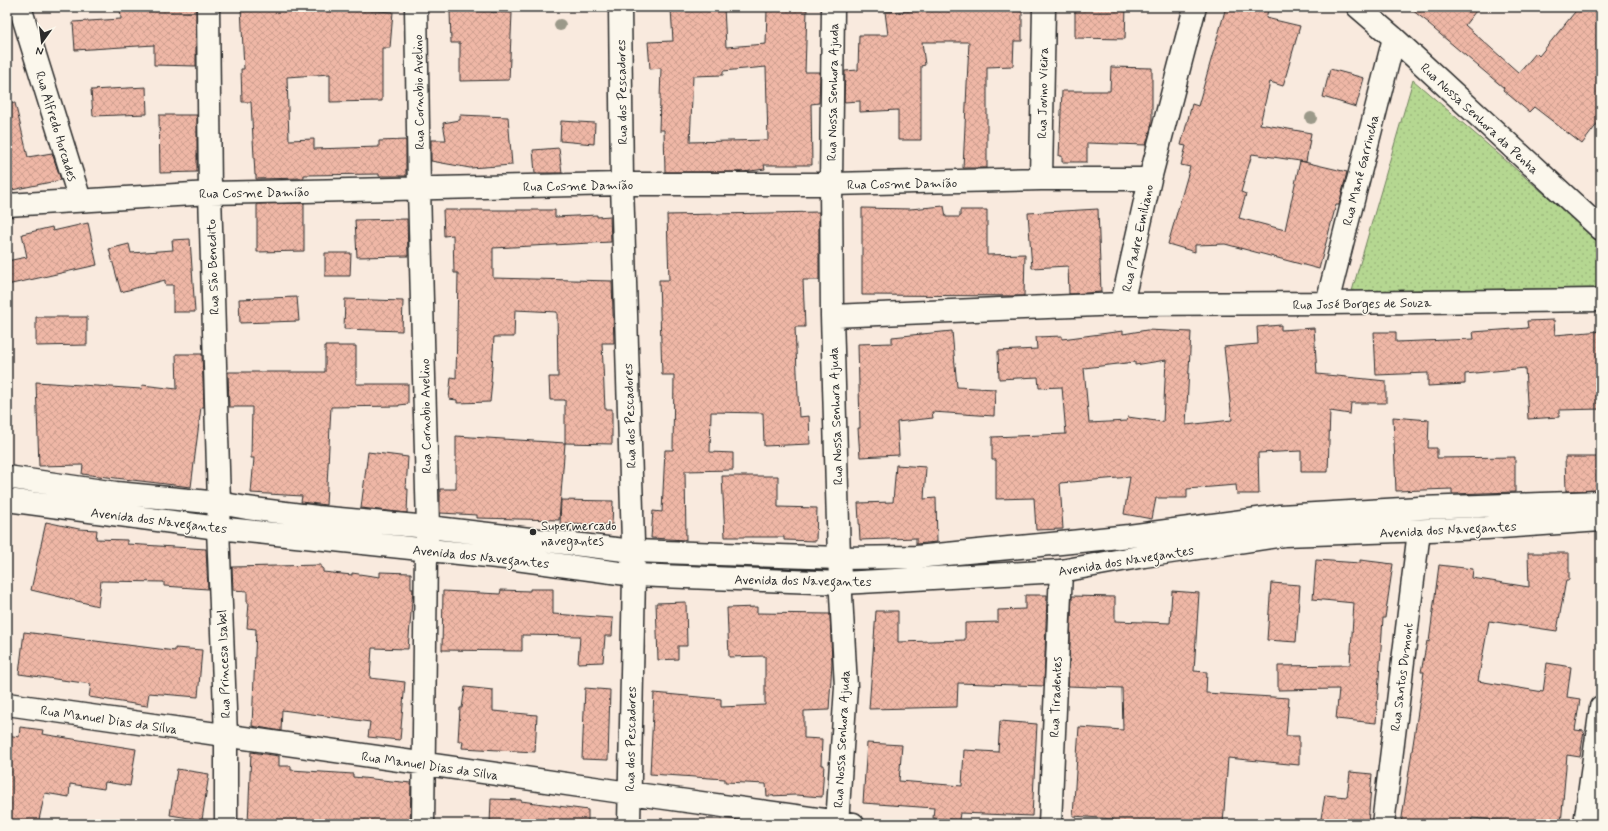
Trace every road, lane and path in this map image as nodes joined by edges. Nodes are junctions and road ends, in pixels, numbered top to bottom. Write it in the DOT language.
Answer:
graph roads {
  1 [pos="208,7"];
  2 [pos="416,7"];
  3 [pos="620,7"];
  4 [pos="833,7"];
  5 [pos="1044,7"];
  6 [pos="1195,7"];
  7 [pos="1358,7"];
  8 [pos="16,9"];
  9 [pos="1394,38"];
  10 [pos="1041,179"];
  11 [pos="1150,179"];
  12 [pos="622,184"];
  13 [pos="831,184"];
  14 [pos="419,189"];
  15 [pos="210,193"];
  16 [pos="80,200"];
  17 [pos="7,205"];
  18 [pos="1601,230"];
  19 [pos="1601,300"];
  20 [pos="1327,303"];
  21 [pos="1122,304"];
  22 [pos="832,316"];
  23 [pos="7,477"];
  24 [pos="7,500"];
  25 [pos="1601,502"];
  26 [pos="219,503"];
  27 [pos="1601,520"];
  28 [pos="428,527"];
  29 [pos="218,528"];
  30 [pos="1419,531"];
  31 [pos="426,550"];
  32 [pos="633,551"];
  33 [pos="839,558"];
  34 [pos="1060,571"];
  35 [pos="634,575"];
  36 [pos="842,583"];
  37 [pos="7,704"];
  38 [pos="1601,707"];
  39 [pos="226,736"];
  40 [pos="424,764"];
  41 [pos="629,793"];
  42 [pos="843,823"];
  43 [pos="226,824"];
  44 [pos="423,824"];
  45 [pos="629,824"];
  46 [pos="1050,824"];
  47 [pos="1383,824"];
  48 [pos="1585,824"];
  1 -- 15 [label="street, Rua São Benedito"];
  2 -- 14 [label="street, Rua Cornobio Avelino"];
  3 -- 12 [label="street, Rua dos Pescadores"];
  4 -- 13 [label="street, Rua Nossa Senhora Ajuda"];
  5 -- 10 [label="street, Rua Jovino Vieira"];
  6 -- 11 [label="street, Rua Padre Emiliano"];
  7 -- 9 [label="street, Rua Nossa Senhora da Penha"];
  8 -- 16 [label="street, Rua Alfredo Horcades"];
  9 -- 18 [label="street, Rua Nossa Senhora da Penha"];
  9 -- 20 [label="street, Rua Mané Garrincha"];
  10 -- 11 [label="street, Rua Cosme Damião"];
  10 -- 13 [label="street, Rua Cosme Damião"];
  11 -- 21 [label="street, Rua Padre Emiliano"];
  12 -- 13 [label="street, Rua Cosme Damião"];
  12 -- 14 [label="street, Rua Cosme Damião"];
  12 -- 32 [label="street, Rua dos Pescadores"];
  13 -- 22 [label="street, Rua Nossa Senhora Ajuda"];
  14 -- 15 [label="street, Rua Cosme Damião"];
  14 -- 28 [label="street, Rua Cornobio Avelino"];
  15 -- 16 [label="street, Rua Cosme Damião"];
  15 -- 26 [label="street, Rua São Benedito"];
  16 -- 17 [label="street, Rua Cosme Damião"];
  19 -- 20 [label="street, Rua José Borges de Souza"];
  20 -- 21 [label="street, Rua José Borges de Souza"];
  21 -- 22 [label="street, Rua Padre Emiliano"];
  22 -- 33 [label="street, Rua Nossa Senhora Ajuda"];
  23 -- 26 [label="street, Avenida dos Navegantes"];
  24 -- 29 [label="street, Avenida dos Navegantes"];
  25 -- 33 [label="street, Avenida dos Navegantes"];
  26 -- 28 [label="street, Avenida dos Navegantes"];
  26 -- 29 [label="street, Rua Princesa Isabel"];
  27 -- 30 [label="street, Avenida dos Navegantes"];
  28 -- 31 [label="street, Rua Cornobio Avelino"];
  28 -- 32 [label="street, Avenida dos Navegantes"];
  29 -- 31 [label="street, Avenida dos Navegantes"];
  29 -- 39 [label="street, Rua Princesa Isabel"];
  30 -- 34 [label="street, Avenida dos Navegantes"];
  30 -- 47 [label="street, Rua Santos Dumont"];
  31 -- 35 [label="street, Avenida dos Navegantes"];
  31 -- 40 [label="street, Rua Cornobio Avelino"];
  32 -- 33 [label="street, Avenida dos Navegantes"];
  32 -- 35 [label="street, Rua dos Pescadores"];
  33 -- 36 [label="street, Rua Nossa Senhora Ajuda"];
  34 -- 36 [label="street, Avenida dos Navegantes"];
  34 -- 46 [label="street, Rua Tiradentes"];
  35 -- 36 [label="street, Avenida dos Navegantes"];
  35 -- 41 [label="street, Rua dos Pescadores"];
  36 -- 42 [label="street, Rua Nossa Senhora Ajuda"];
  37 -- 39 [label="street, Rua Manuel Dias da Silva"];
  38 -- 48 [label="street"];
  39 -- 40 [label="street, Rua Manuel Dias da Silva"];
  39 -- 43 [label="street, Rua Princesa Isabel"];
  40 -- 41 [label="street, Rua Manuel Dias da Silva"];
  40 -- 44 [label="street, Rua Cornobio Avelino"];
  41 -- 42 [label="street, Rua Manuel Dias da Silva"];
  41 -- 45 [label="street, Rua dos Pescadores"];
}
